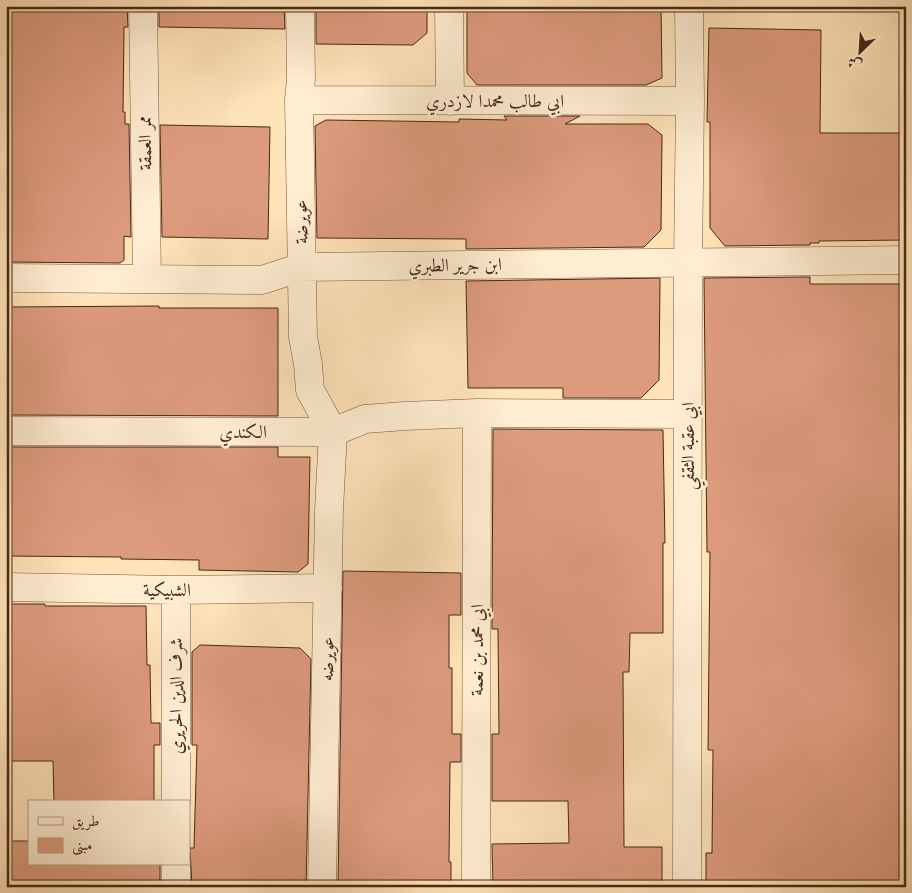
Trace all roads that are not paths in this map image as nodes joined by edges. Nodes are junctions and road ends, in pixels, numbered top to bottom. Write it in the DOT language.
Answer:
graph roads {
  1 [pos="143,6"];
  2 [pos="300,6"];
  3 [pos="449,6"];
  4 [pos="689,6"];
  5 [pos="299,100"];
  6 [pos="450,101"];
  7 [pos="690,101"];
  8 [pos="906,260"];
  9 [pos="688,263"];
  10 [pos="302,267"];
  11 [pos="6,278"];
  12 [pos="147,279"];
  13 [pos="477,413"];
  14 [pos="688,414"];
  15 [pos="6,431"];
  16 [pos="332,432"];
  17 [pos="6,587"];
  18 [pos="328,588"];
  19 [pos="176,590"];
  20 [pos="176,800"];
  21 [pos="176,866"];
  22 [pos="176,887"];
  23 [pos="322,887"];
  24 [pos="476,887"];
  25 [pos="687,887"];
  1 -- 12 [label="street, ممر العمقة"];
  2 -- 5 [label="street, عويرضة"];
  3 -- 6 [label="street"];
  4 -- 7 [label="street, ابي عقبة الثقفي"];
  5 -- 6 [label="street, ابي طالب محمدا لازدري"];
  5 -- 10 [label="street, عويرضة"];
  6 -- 7 [label="street, ابي طالب محمدا لازدري"];
  7 -- 9 [label="street, ابي عقبة الثقفي"];
  8 -- 9 [label="street, ابن جرير الطبري"];
  9 -- 10 [label="street, ابن جرير الطبري"];
  9 -- 14 [label="street, ابي عقبة الثقفي"];
  10 -- 12 [label="street, ابن جرير الطبري"];
  10 -- 16 [label="street, عويرضة"];
  11 -- 12 [label="street, ابن جرير الطبري"];
  13 -- 14 [label="street, الكندي"];
  13 -- 16 [label="street, الكندي"];
  13 -- 24 [label="street, ابي محمد بن نعمة"];
  14 -- 25 [label="street, ابي عقبة الثقفي"];
  15 -- 16 [label="street, الكندي"];
  16 -- 18 [label="street, عويرضه"];
  17 -- 19 [label="street, الشبيكية"];
  18 -- 19 [label="street, الشبيكية"];
  18 -- 23 [label="street, عويرضه"];
  19 -- 20 [label="street, شرف الدين الحريري"];
  21 -- 22 [label="street"];
}
